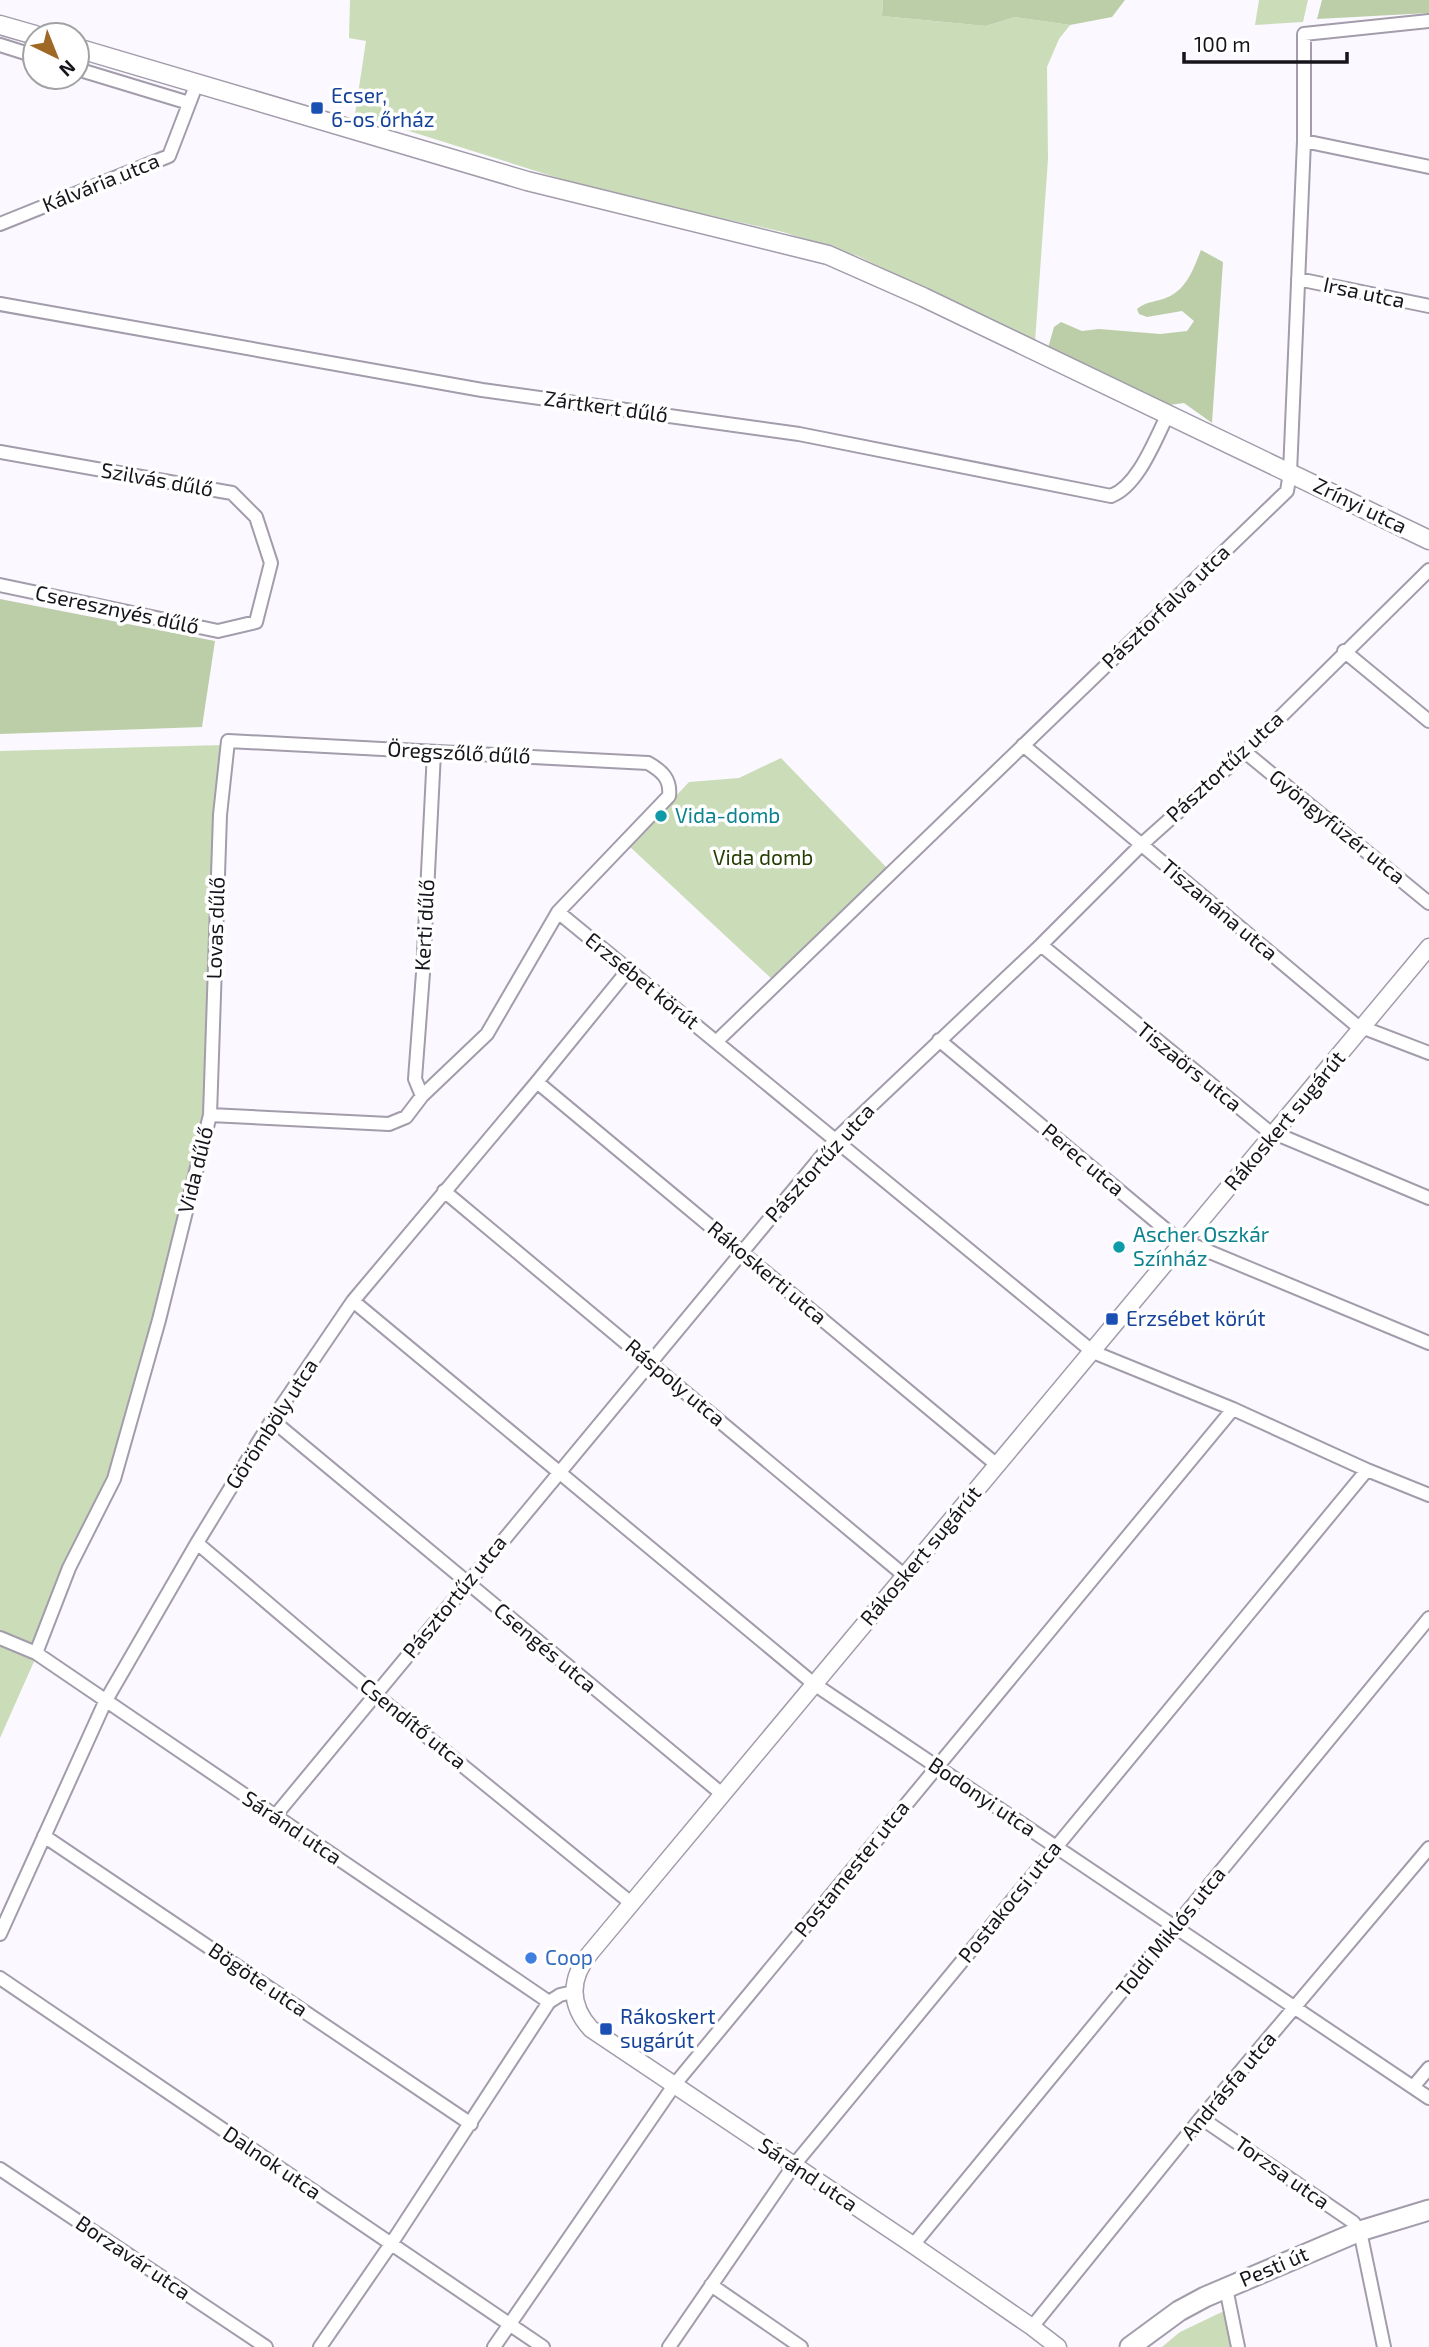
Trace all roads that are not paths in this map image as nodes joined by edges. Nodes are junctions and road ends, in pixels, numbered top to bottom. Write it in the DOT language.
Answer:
graph roads {
  1 [pos="1429,21"];
  2 [pos="0,25"];
  3 [pos="21,31"];
  4 [pos="0,45"];
  5 [pos="21,52"];
  6 [pos="91,52"];
  7 [pos="91,73"];
  8 [pos="197,83"];
  9 [pos="189,103"];
  10 [pos="1304,141"];
  11 [pos="1429,167"];
  12 [pos="0,224"];
  13 [pos="1298,279"];
  14 [pos="0,304"];
  15 [pos="1429,306"];
  16 [pos="1168,414"];
  17 [pos="0,452"];
  18 [pos="1290,473"];
  19 [pos="1429,540"];
  20 [pos="271,563"];
  21 [pos="1429,570"];
  22 [pos="0,585"];
  23 [pos="1345,651"];
  24 [pos="1429,721"];
  25 [pos="228,741"];
  26 [pos="1023,745"];
  27 [pos="434,752"];
  28 [pos="1245,752"];
  29 [pos="669,796"];
  30 [pos="1141,845"];
  31 [pos="1429,903"];
  32 [pos="558,912"];
  33 [pos="1041,944"];
  34 [pos="1429,947"];
  35 [pos="628,969"];
  36 [pos="1362,1027"];
  37 [pos="939,1040"];
  38 [pos="718,1041"];
  39 [pos="1429,1053"];
  40 [pos="537,1083"];
  41 [pos="422,1096"];
  42 [pos="210,1115"];
  43 [pos="1275,1133"];
  44 [pos="835,1139"];
  45 [pos="444,1191"];
  46 [pos="1429,1198"];
  47 [pos="1183,1244"];
  48 [pos="741,1252"];
  49 [pos="353,1301"];
  50 [pos="1429,1343"];
  51 [pos="1093,1352"];
  52 [pos="650,1363"];
  53 [pos="1233,1409"];
  54 [pos="272,1420"];
  55 [pos="998,1465"];
  56 [pos="1367,1470"];
  57 [pos="559,1471"];
  58 [pos="1429,1495"];
  59 [pos="197,1543"];
  60 [pos="905,1576"];
  61 [pos="467,1582"];
  62 [pos="1429,1618"];
  63 [pos="0,1638"];
  64 [pos="36,1653"];
  65 [pos="814,1684"];
  66 [pos="376,1695"];
  67 [pos="105,1702"];
  68 [pos="937,1766"];
  69 [pos="722,1794"];
  70 [pos="275,1815"];
  71 [pos="44,1836"];
  72 [pos="1056,1846"];
  73 [pos="1429,1848"];
  74 [pos="631,1903"];
  75 [pos="1175,1927"];
  76 [pos="0,1934"];
  77 [pos="0,1978"];
  78 [pos="573,1992"];
  79 [pos="549,2002"];
  80 [pos="1296,2008"];
  81 [pos="1429,2068"];
  82 [pos="675,2084"];
  83 [pos="1413,2087"];
  84 [pos="1429,2098"];
  85 [pos="1201,2118"];
  86 [pos="471,2124"];
  87 [pos="794,2165"];
  88 [pos="0,2169"];
  89 [pos="1429,2210"];
  90 [pos="1360,2231"];
  91 [pos="391,2244"];
  92 [pos="913,2245"];
  93 [pos="711,2285"];
  94 [pos="1226,2288"];
  95 [pos="509,2324"];
  96 [pos="1032,2327"];
  97 [pos="266,2347"];
  98 [pos="320,2347"];
  99 [pos="494,2347"];
  100 [pos="543,2347"];
  101 [pos="670,2347"];
  102 [pos="801,2347"];
  103 [pos="1058,2347"];
  104 [pos="1130,2347"];
  105 [pos="1238,2347"];
  106 [pos="1384,2347"];
  1 -- 10 [label="street, Pásztorfalva utca"];
  2 -- 3 [label="main road"];
  4 -- 5 [label="street"];
  6 -- 8 [label="main road, Zrínyi utca"];
  7 -- 9 [label="street"];
  8 -- 9 [label="street, Kálvária utca"];
  8 -- 16 [label="main road, Zrínyi utca"];
  9 -- 12 [label="street, Kálvária utca"];
  10 -- 11 [label="street"];
  10 -- 13 [label="street, Pásztorfalva utca"];
  13 -- 15 [label="street, Irsa utca"];
  13 -- 18 [label="street, Pásztorfalva utca"];
  14 -- 16 [label="street, Zártkert dűlő"];
  16 -- 18 [label="main road, Zrínyi utca"];
  17 -- 20 [label="street, Szilvás dűlő"];
  18 -- 19 [label="main road, Zrínyi utca"];
  18 -- 26 [label="street, Pásztorfalva utca"];
  20 -- 22 [label="street, Cseresznyés dűlő"];
  21 -- 23 [label="street, Pásztortűz utca"];
  23 -- 24 [label="street"];
  23 -- 28 [label="street, Pásztortűz utca"];
  25 -- 27 [label="street, Öregszőlő dűlő"];
  25 -- 42 [label="street, Lovas dűlő"];
  26 -- 30 [label="street, Tiszanána utca"];
  26 -- 38 [label="street, Pásztorfalva utca"];
  27 -- 29 [label="street, Öregszőlő dűlő"];
  27 -- 41 [label="street, Kerti dűlő"];
  28 -- 30 [label="street, Pásztortűz utca"];
  28 -- 31 [label="street, Gyöngyfüzér utca"];
  29 -- 32 [label="street, Vida dűlő"];
  30 -- 33 [label="street, Pásztortűz utca"];
  30 -- 36 [label="street, Tiszanána utca"];
  32 -- 35 [label="street, Erzsébet körút"];
  32 -- 41 [label="street, Vida dűlő"];
  33 -- 37 [label="street, Pásztortűz utca"];
  33 -- 43 [label="street, Tiszaörs utca"];
  34 -- 36 [label="street, Rákoskert sugárút"];
  35 -- 38 [label="street, Erzsébet körút"];
  35 -- 40 [label="street, Görömböly utca"];
  36 -- 39 [label="street, Tiszanána utca"];
  36 -- 43 [label="street, Rákoskert sugárút"];
  37 -- 44 [label="street, Pásztortűz utca"];
  37 -- 47 [label="street, Perec utca"];
  38 -- 44 [label="street, Erzsébet körút"];
  40 -- 45 [label="street, Görömböly utca"];
  40 -- 48 [label="street, Rákoskerti utca"];
  41 -- 42 [label="street, Vida dűlő"];
  42 -- 64 [label="street, Vida dűlő"];
  43 -- 46 [label="street, Tiszaörs utca"];
  43 -- 47 [label="street, Rákoskert sugárút"];
  44 -- 48 [label="street, Pásztortűz utca"];
  44 -- 51 [label="street, Erzsébet körút"];
  45 -- 49 [label="street, Görömböly utca"];
  45 -- 52 [label="street, Ráspoly utca"];
  47 -- 50 [label="street, Perec utca"];
  47 -- 51 [label="street, Rákoskert sugárút"];
  48 -- 52 [label="street, Pásztortűz utca"];
  48 -- 55 [label="street, Rákoskerti utca"];
  49 -- 54 [label="street, Görömböly utca"];
  49 -- 57 [label="street, Bodonyi utca"];
  51 -- 53 [label="street, Erzsébet körút"];
  51 -- 55 [label="street, Rákoskert sugárút"];
  52 -- 57 [label="street, Pásztortűz utca"];
  52 -- 60 [label="street, Ráspoly utca"];
  53 -- 56 [label="street, Erzsébet körút"];
  53 -- 68 [label="street, Postamester utca"];
  54 -- 59 [label="street, Görömböly utca"];
  54 -- 61 [label="street, Csengés utca"];
  55 -- 60 [label="street, Rákoskert sugárút"];
  56 -- 58 [label="street, Erzsébet körút"];
  56 -- 72 [label="street, Postakocsi utca"];
  57 -- 61 [label="street, Pásztortűz utca"];
  57 -- 65 [label="street, Bodonyi utca"];
  59 -- 66 [label="street, Csendítő utca"];
  59 -- 67 [label="street, Görömböly utca"];
  60 -- 65 [label="street, Rákoskert sugárút"];
  61 -- 66 [label="street, Pásztortűz utca"];
  61 -- 69 [label="street, Csengés utca"];
  62 -- 75 [label="street, Toldi Miklós utca"];
  63 -- 64 [label="street, Sáránd utca"];
  64 -- 67 [label="street, Sáránd utca"];
  65 -- 68 [label="street, Bodonyi utca"];
  65 -- 69 [label="street, Rákoskert sugárút"];
  66 -- 70 [label="street, Pásztortűz utca"];
  66 -- 74 [label="street, Csendítő utca"];
  67 -- 70 [label="street, Sáránd utca"];
  67 -- 71 [label="street, Görömböly utca"];
  68 -- 72 [label="street, Bodonyi utca"];
  68 -- 82 [label="street, Postamester utca"];
  69 -- 74 [label="street, Rákoskert sugárút"];
  70 -- 79 [label="street, Sáránd utca"];
  71 -- 76 [label="street, Görömböly utca"];
  71 -- 86 [label="street, Bögöte utca"];
  72 -- 75 [label="street, Bodonyi utca"];
  72 -- 87 [label="street, Postakocsi utca"];
  73 -- 80 [label="street, Andrásfa utca"];
  74 -- 78 [label="street, Rákoskert sugárút"];
  75 -- 80 [label="street, Bodonyi utca"];
  75 -- 92 [label="street, Toldi Miklós utca"];
  77 -- 91 [label="street, Dalnok utca"];
  78 -- 79 [label="street"];
  78 -- 82 [label="street, Sáránd utca"];
  79 -- 86 [label="street"];
  80 -- 83 [label="street, Bodonyi utca"];
  80 -- 85 [label="street, Andrásfa utca"];
  81 -- 83 [label="street"];
  82 -- 87 [label="street, Sáránd utca"];
  82 -- 95 [label="street, Postamester utca"];
  83 -- 84 [label="street, Bodonyi utca"];
  85 -- 90 [label="street, Torzsa utca"];
  85 -- 96 [label="street, Andrásfa utca"];
  86 -- 91 [label="street"];
  87 -- 92 [label="street, Sáránd utca"];
  87 -- 93 [label="street, Postakocsi utca"];
  88 -- 97 [label="street, Borzavár utca"];
  89 -- 90 [label="main road, Pesti út"];
  90 -- 94 [label="main road, Pesti út"];
  90 -- 106 [label="street"];
  91 -- 95 [label="street, Dalnok utca"];
  91 -- 98 [label="street"];
  92 -- 96 [label="street, Sáránd utca"];
  93 -- 101 [label="street, Postakocsi utca"];
  93 -- 102 [label="street"];
  94 -- 104 [label="main road, Pesti út"];
  94 -- 105 [label="street"];
  95 -- 99 [label="street, Postamester utca"];
  95 -- 100 [label="street, Dalnok utca"];
  96 -- 103 [label="street, Sáránd utca"];
}
